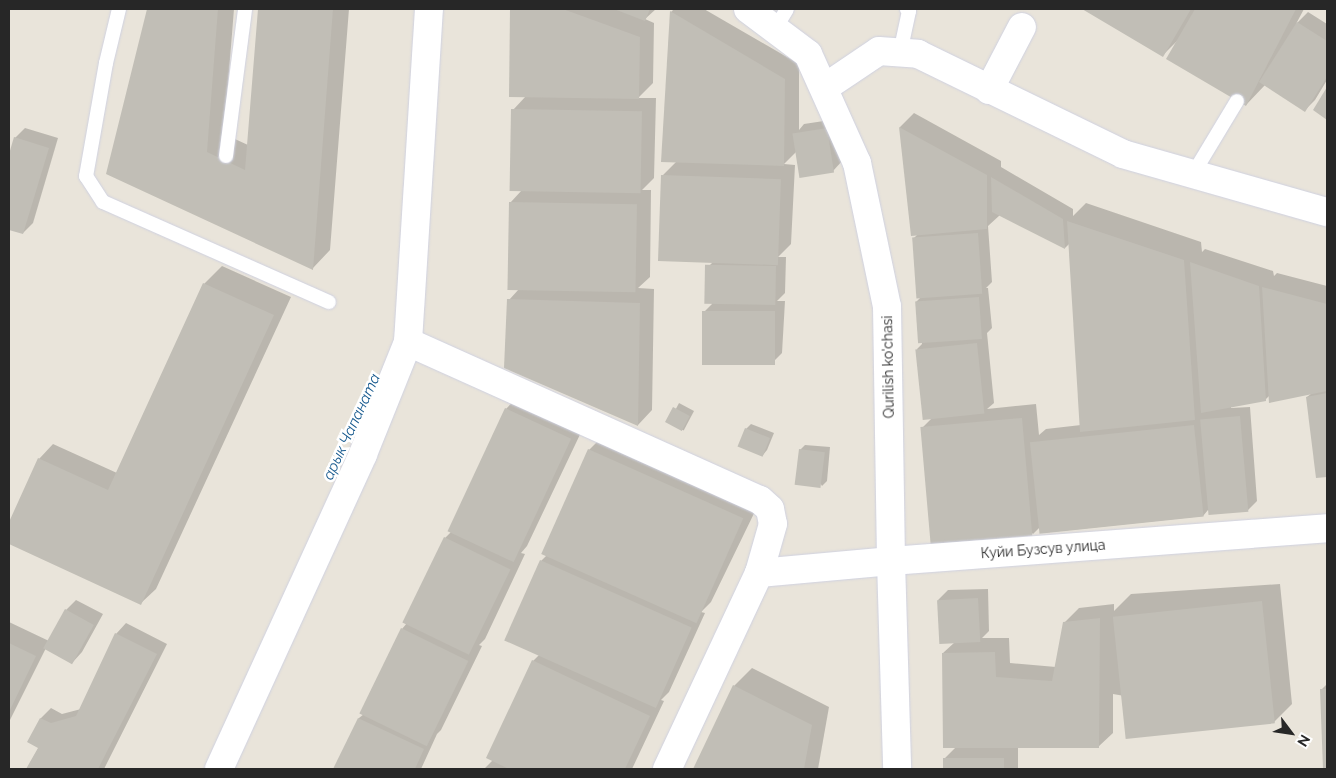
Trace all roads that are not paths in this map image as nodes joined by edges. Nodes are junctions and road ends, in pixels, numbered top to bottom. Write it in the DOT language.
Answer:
graph roads {
  1 [pos="119,9"];
  2 [pos="245,9"];
  3 [pos="429,9"];
  4 [pos="748,9"];
  5 [pos="907,9"];
  6 [pos="781,19"];
  7 [pos="1022,26"];
  8 [pos="900,52"];
  9 [pos="824,88"];
  10 [pos="989,90"];
  11 [pos="1237,101"];
  12 [pos="226,156"];
  13 [pos="1192,174"];
  14 [pos="1327,212"];
  15 [pos="329,302"];
  16 [pos="408,342"];
  17 [pos="1327,528"];
  18 [pos="890,561"];
  19 [pos="759,573"];
  20 [pos="219,769"];
  21 [pos="667,769"];
  22 [pos="897,769"];
  1 -- 15 [label="lane"];
  2 -- 12 [label="lane"];
  3 -- 16 [label="street"];
  4 -- 6 [label="street, Qurilish ko'chasi"];
  5 -- 8 [label="lane"];
  6 -- 9 [label="street, Qurilish ko'chasi"];
  7 -- 10 [label="street"];
  8 -- 9 [label="street"];
  8 -- 10 [label="street"];
  9 -- 18 [label="street, Qurilish ko'chasi"];
  10 -- 13 [label="street"];
  11 -- 13 [label="lane"];
  13 -- 14 [label="street"];
  16 -- 19 [label="street"];
  16 -- 20 [label="street"];
  17 -- 18 [label="street, Куйи Бузсув улица"];
  18 -- 19 [label="street, Куйи Бузсув улица"];
  18 -- 22 [label="street, Qurilish ko'chasi"];
  19 -- 21 [label="street"];
}
